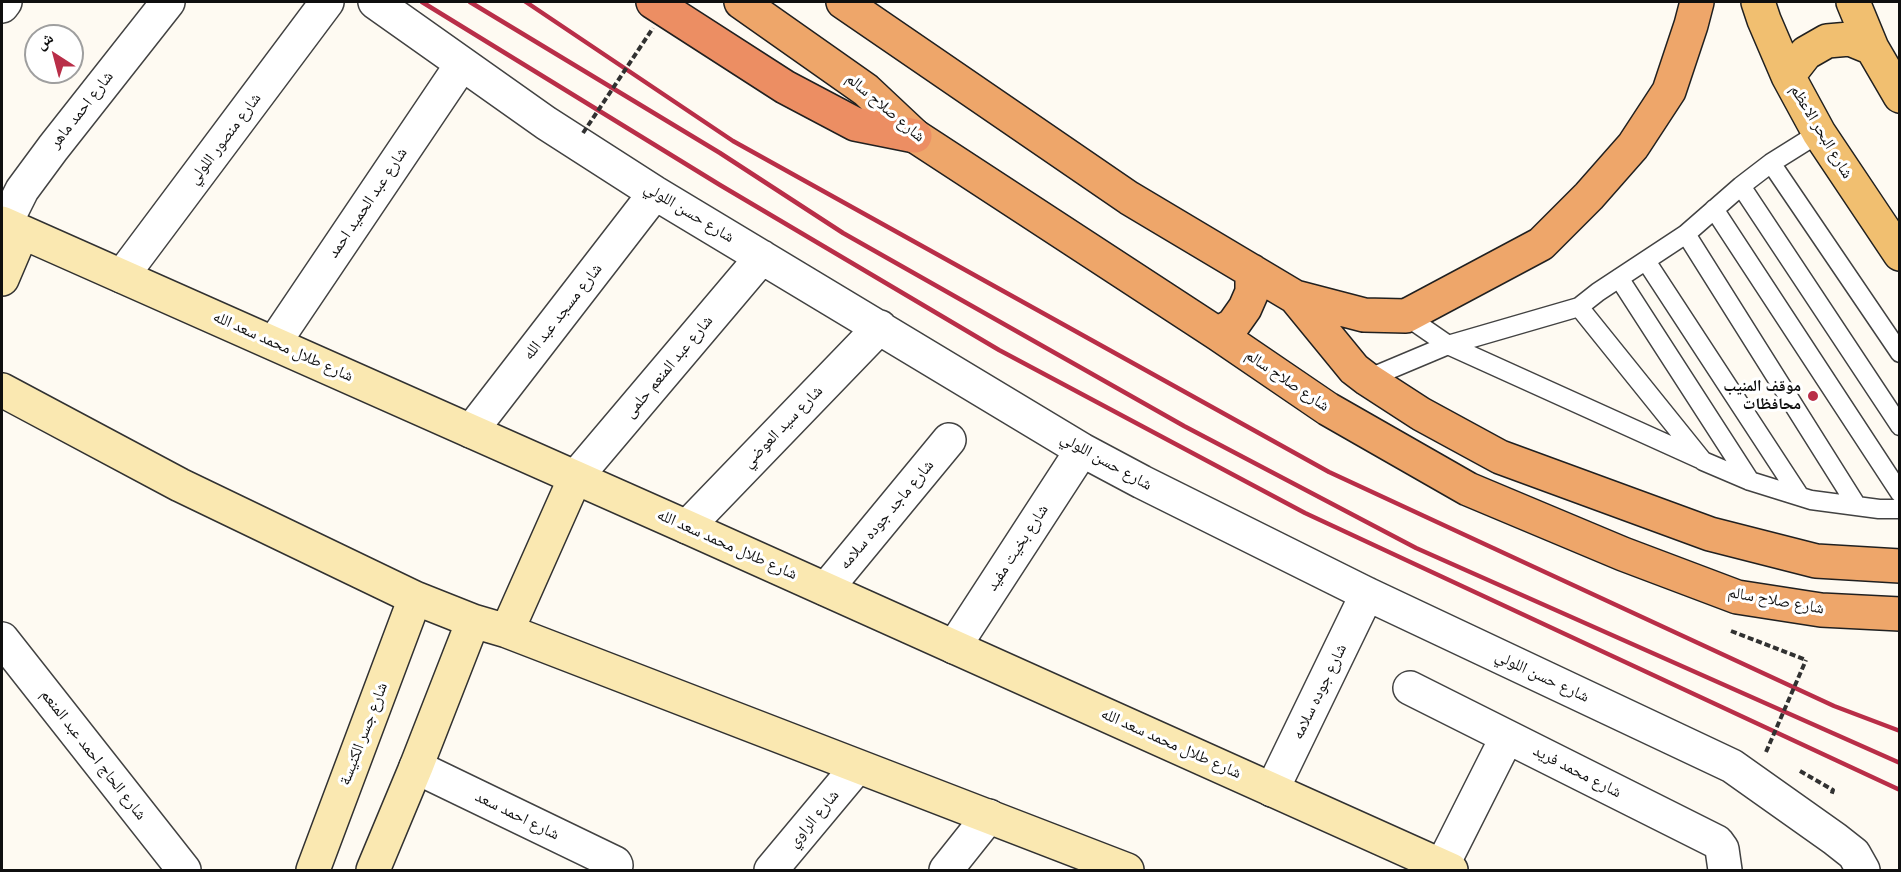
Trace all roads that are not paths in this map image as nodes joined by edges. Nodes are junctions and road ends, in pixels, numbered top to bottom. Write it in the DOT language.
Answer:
graph roads {
  1 [pos="5,2"];
  2 [pos="168,2"];
  3 [pos="327,2"];
  4 [pos="375,2"];
  5 [pos="741,2"];
  6 [pos="843,2"];
  7 [pos="1696,2"];
  8 [pos="1758,2"];
  9 [pos="1852,2"];
  10 [pos="2,6"];
  11 [pos="653,15"];
  12 [pos="1872,48"];
  13 [pos="462,64"];
  14 [pos="1788,76"];
  15 [pos="1899,96"];
  16 [pos="1819,133"];
  17 [pos="915,136"];
  18 [pos="1771,163"];
  19 [pos="1741,186"];
  20 [pos="655,193"];
  21 [pos="1714,209"];
  22 [pos="10,226"];
  23 [pos="1686,234"];
  24 [pos="1899,254"];
  25 [pos="762,257"];
  26 [pos="1646,261"];
  27 [pos="1252,272"];
  28 [pos="122,276"];
  29 [pos="1619,278"];
  30 [pos="2,279"];
  31 [pos="1295,297"];
  32 [pos="1579,307"];
  33 [pos="1406,315"];
  34 [pos="880,327"];
  35 [pos="1218,334"];
  36 [pos="274,343"];
  37 [pos="1448,345"];
  38 [pos="1899,353"];
  39 [pos="1367,379"];
  40 [pos="2,390"];
  41 [pos="1899,426"];
  42 [pos="471,431"];
  43 [pos="949,440"];
  44 [pos="1082,450"];
  45 [pos="1703,460"];
  46 [pos="575,478"];
  47 [pos="1750,481"];
  48 [pos="1899,494"];
  49 [pos="1799,495"];
  50 [pos="1857,506"];
  51 [pos="1899,509"];
  52 [pos="687,527"];
  53 [pos="1899,566"];
  54 [pos="826,589"];
  55 [pos="1367,594"];
  56 [pos="415,598"];
  57 [pos="1899,614"];
  58 [pos="473,621"];
  59 [pos="507,631"];
  60 [pos="2,639"];
  61 [pos="954,647"];
  62 [pos="1410,688"];
  63 [pos="1507,737"];
  64 [pos="416,767"];
  65 [pos="857,767"];
  66 [pos="1272,790"];
  67 [pos="989,816"];
  68 [pos="614,868"];
  69 [pos="1447,868"];
  70 [pos="184,870"];
  71 [pos="313,870"];
  72 [pos="373,870"];
  73 [pos="771,870"];
  74 [pos="946,870"];
  75 [pos="1127,870"];
  76 [pos="1725,870"];
  77 [pos="1863,870"];
  1 -- 10 [label="street"];
  2 -- 22 [label="street, شارع احمد ماهر"];
  3 -- 28 [label="street, شارع منصور اللولي"];
  4 -- 13 [label="street, شارع حسن اللولي"];
  5 -- 17 [label="highway, شارع صلاح سالم"];
  6 -- 27 [label="highway"];
  7 -- 33 [label="highway"];
  8 -- 14 [label="main road, شارع البحر الاعظم"];
  9 -- 12 [label="main road"];
  11 -- 17 [label="highway"];
  12 -- 14 [label="main road"];
  12 -- 15 [label="main road"];
  13 -- 20 [label="street, شارع حسن اللولي"];
  13 -- 36 [label="street, شارع عبد الحميد احمد"];
  14 -- 16 [label="main road, شارع البحر الاعظم"];
  16 -- 18 [label="lane"];
  16 -- 24 [label="main road, شارع البحر الاعظم"];
  17 -- 35 [label="highway, شارع صلاح سالم"];
  18 -- 19 [label="lane"];
  18 -- 38 [label="lane"];
  19 -- 21 [label="lane"];
  19 -- 41 [label="lane"];
  20 -- 25 [label="street, شارع حسن اللولي"];
  20 -- 42 [label="street, شارع مسجد عبد الله"];
  21 -- 23 [label="lane"];
  21 -- 48 [label="lane"];
  22 -- 28 [label="main road, شارع طلال محمد سعد الله"];
  22 -- 30 [label="main road"];
  23 -- 26 [label="lane"];
  23 -- 50 [label="lane"];
  25 -- 34 [label="street, شارع حسن اللولي"];
  25 -- 46 [label="street, شارع عبد المنعم حلمى"];
  26 -- 29 [label="lane"];
  26 -- 49 [label="lane"];
  27 -- 31 [label="highway"];
  27 -- 35 [label="highway"];
  28 -- 36 [label="main road, شارع طلال محمد سعد الله"];
  29 -- 32 [label="lane"];
  29 -- 47 [label="lane"];
  31 -- 33 [label="highway"];
  31 -- 39 [label="highway"];
  32 -- 37 [label="lane"];
  32 -- 45 [label="lane"];
  33 -- 37 [label="lane"];
  34 -- 44 [label="street, شارع حسن اللولي"];
  34 -- 52 [label="street, شارع سيد العوضي"];
  35 -- 57 [label="highway, شارع صلاح سالم"];
  36 -- 42 [label="main road, شارع طلال محمد سعد الله"];
  37 -- 39 [label="lane"];
  37 -- 45 [label="lane"];
  39 -- 53 [label="highway"];
  40 -- 56 [label="main road"];
  42 -- 46 [label="main road, شارع طلال محمد سعد الله"];
  43 -- 54 [label="street, شارع ماجد جوده سلامه"];
  44 -- 55 [label="street, شارع حسن اللولي"];
  44 -- 61 [label="street, شارع بخيت مفيد"];
  45 -- 47 [label="lane"];
  46 -- 52 [label="main road, شارع طلال محمد سعد الله"];
  46 -- 59 [label="main road"];
  47 -- 49 [label="lane"];
  49 -- 50 [label="lane"];
  50 -- 51 [label="lane"];
  52 -- 54 [label="main road, شارع طلال محمد سعد الله"];
  54 -- 61 [label="main road, شارع طلال محمد سعد الله"];
  55 -- 66 [label="street, شارع جوده سلامه"];
  55 -- 77 [label="street, شارع حسن اللولي"];
  56 -- 58 [label="main road"];
  56 -- 71 [label="main road, شارع جسر الكنيسة"];
  58 -- 59 [label="main road"];
  58 -- 64 [label="main road"];
  59 -- 65 [label="main road"];
  60 -- 70 [label="street, شارع الحاج احمد عبد المنعم"];
  61 -- 66 [label="main road, شارع طلال محمد سعد الله"];
  62 -- 63 [label="street, شارع محمد فريد"];
  63 -- 69 [label="street"];
  63 -- 76 [label="street, شارع محمد فريد"];
  64 -- 68 [label="street, شارع احمد سعد"];
  64 -- 72 [label="main road"];
  65 -- 67 [label="main road"];
  65 -- 73 [label="street, شارع الراوي"];
  66 -- 69 [label="main road, شارع طلال محمد سعد الله"];
  67 -- 74 [label="street"];
  67 -- 75 [label="main road"];
}
